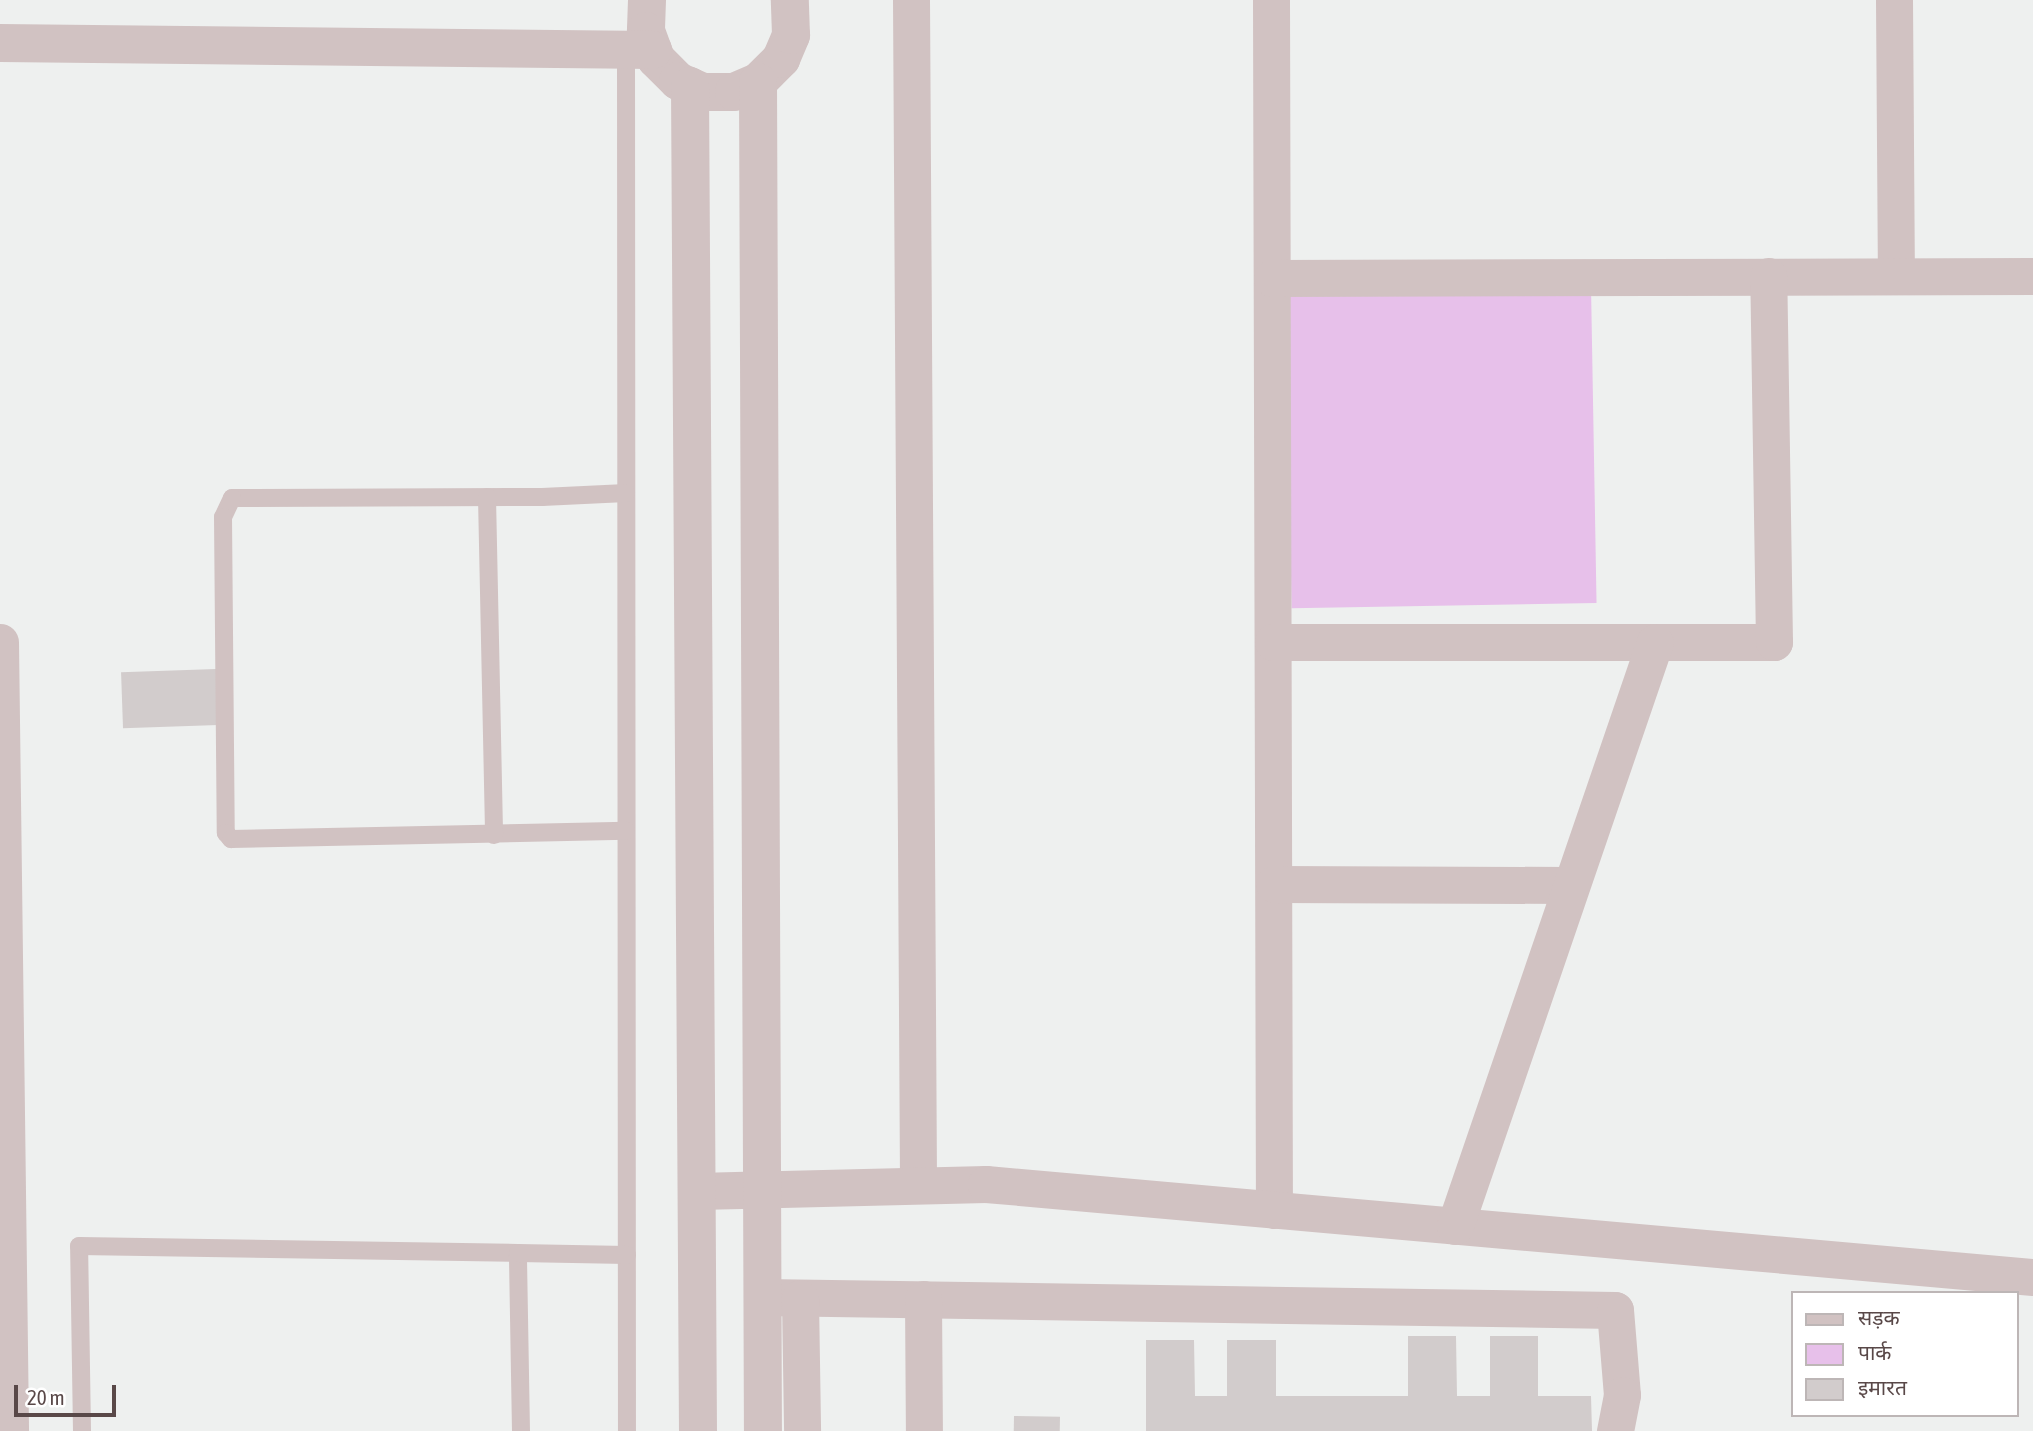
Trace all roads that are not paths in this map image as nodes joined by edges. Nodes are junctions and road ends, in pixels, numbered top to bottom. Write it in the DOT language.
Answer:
graph roads {
  1 [pos="647,0"];
  2 [pos="790,0"];
  3 [pos="911,0"];
  4 [pos="1271,0"];
  5 [pos="1894,0"];
  6 [pos="0,43"];
  7 [pos="639,50"];
  8 [pos="758,82"];
  9 [pos="690,86"];
  10 [pos="1896,275"];
  11 [pos="1768,276"];
  12 [pos="2033,276"];
  13 [pos="1272,278"];
  14 [pos="626,494"];
  15 [pos="487,497"];
  16 [pos="0,642"];
  17 [pos="1273,642"];
  18 [pos="1655,642"];
  19 [pos="626,831"];
  20 [pos="494,835"];
  21 [pos="1274,884"];
  22 [pos="1571,886"];
  23 [pos="918,1185"];
  24 [pos="762,1189"];
  25 [pos="697,1191"];
  26 [pos="1275,1210"];
  27 [pos="1455,1226"];
  28 [pos="518,1253"];
  29 [pos="627,1255"];
  30 [pos="2033,1277"];
  31 [pos="763,1297"];
  32 [pos="800,1298"];
  33 [pos="923,1299"];
  34 [pos="5,1353"];
  35 [pos="10,1431"];
  36 [pos="82,1431"];
  37 [pos="521,1431"];
  38 [pos="627,1431"];
  39 [pos="698,1431"];
  40 [pos="763,1431"];
  41 [pos="802,1431"];
  42 [pos="924,1431"];
  43 [pos="1615,1431"];
  1 -- 7 [label="street"];
  2 -- 8 [label="street"];
  3 -- 23 [label="street"];
  4 -- 13 [label="street"];
  5 -- 10 [label="street"];
  6 -- 7 [label="street"];
  7 -- 9 [label="street"];
  7 -- 14 [label="lane"];
  8 -- 9 [label="street"];
  8 -- 24 [label="street"];
  9 -- 25 [label="street"];
  10 -- 11 [label="street"];
  10 -- 12 [label="street"];
  11 -- 13 [label="street"];
  11 -- 18 [label="street"];
  13 -- 17 [label="street"];
  14 -- 15 [label="lane"];
  14 -- 19 [label="lane"];
  15 -- 20 [label="lane"];
  15 -- 20 [label="lane"];
  16 -- 34 [label="street"];
  17 -- 18 [label="street"];
  17 -- 21 [label="street"];
  18 -- 22 [label="street"];
  19 -- 20 [label="lane"];
  19 -- 29 [label="lane"];
  21 -- 22 [label="street"];
  21 -- 26 [label="street"];
  22 -- 27 [label="street"];
  23 -- 24 [label="street"];
  23 -- 26 [label="street"];
  24 -- 25 [label="street"];
  24 -- 31 [label="street"];
  25 -- 39 [label="street"];
  26 -- 27 [label="street"];
  27 -- 30 [label="street"];
  28 -- 29 [label="lane"];
  28 -- 36 [label="lane"];
  28 -- 37 [label="lane"];
  29 -- 38 [label="lane"];
  31 -- 32 [label="street"];
  31 -- 40 [label="street"];
  32 -- 33 [label="street"];
  32 -- 41 [label="street"];
  33 -- 42 [label="street"];
  33 -- 43 [label="street"];
  34 -- 35 [label="street"];
}
